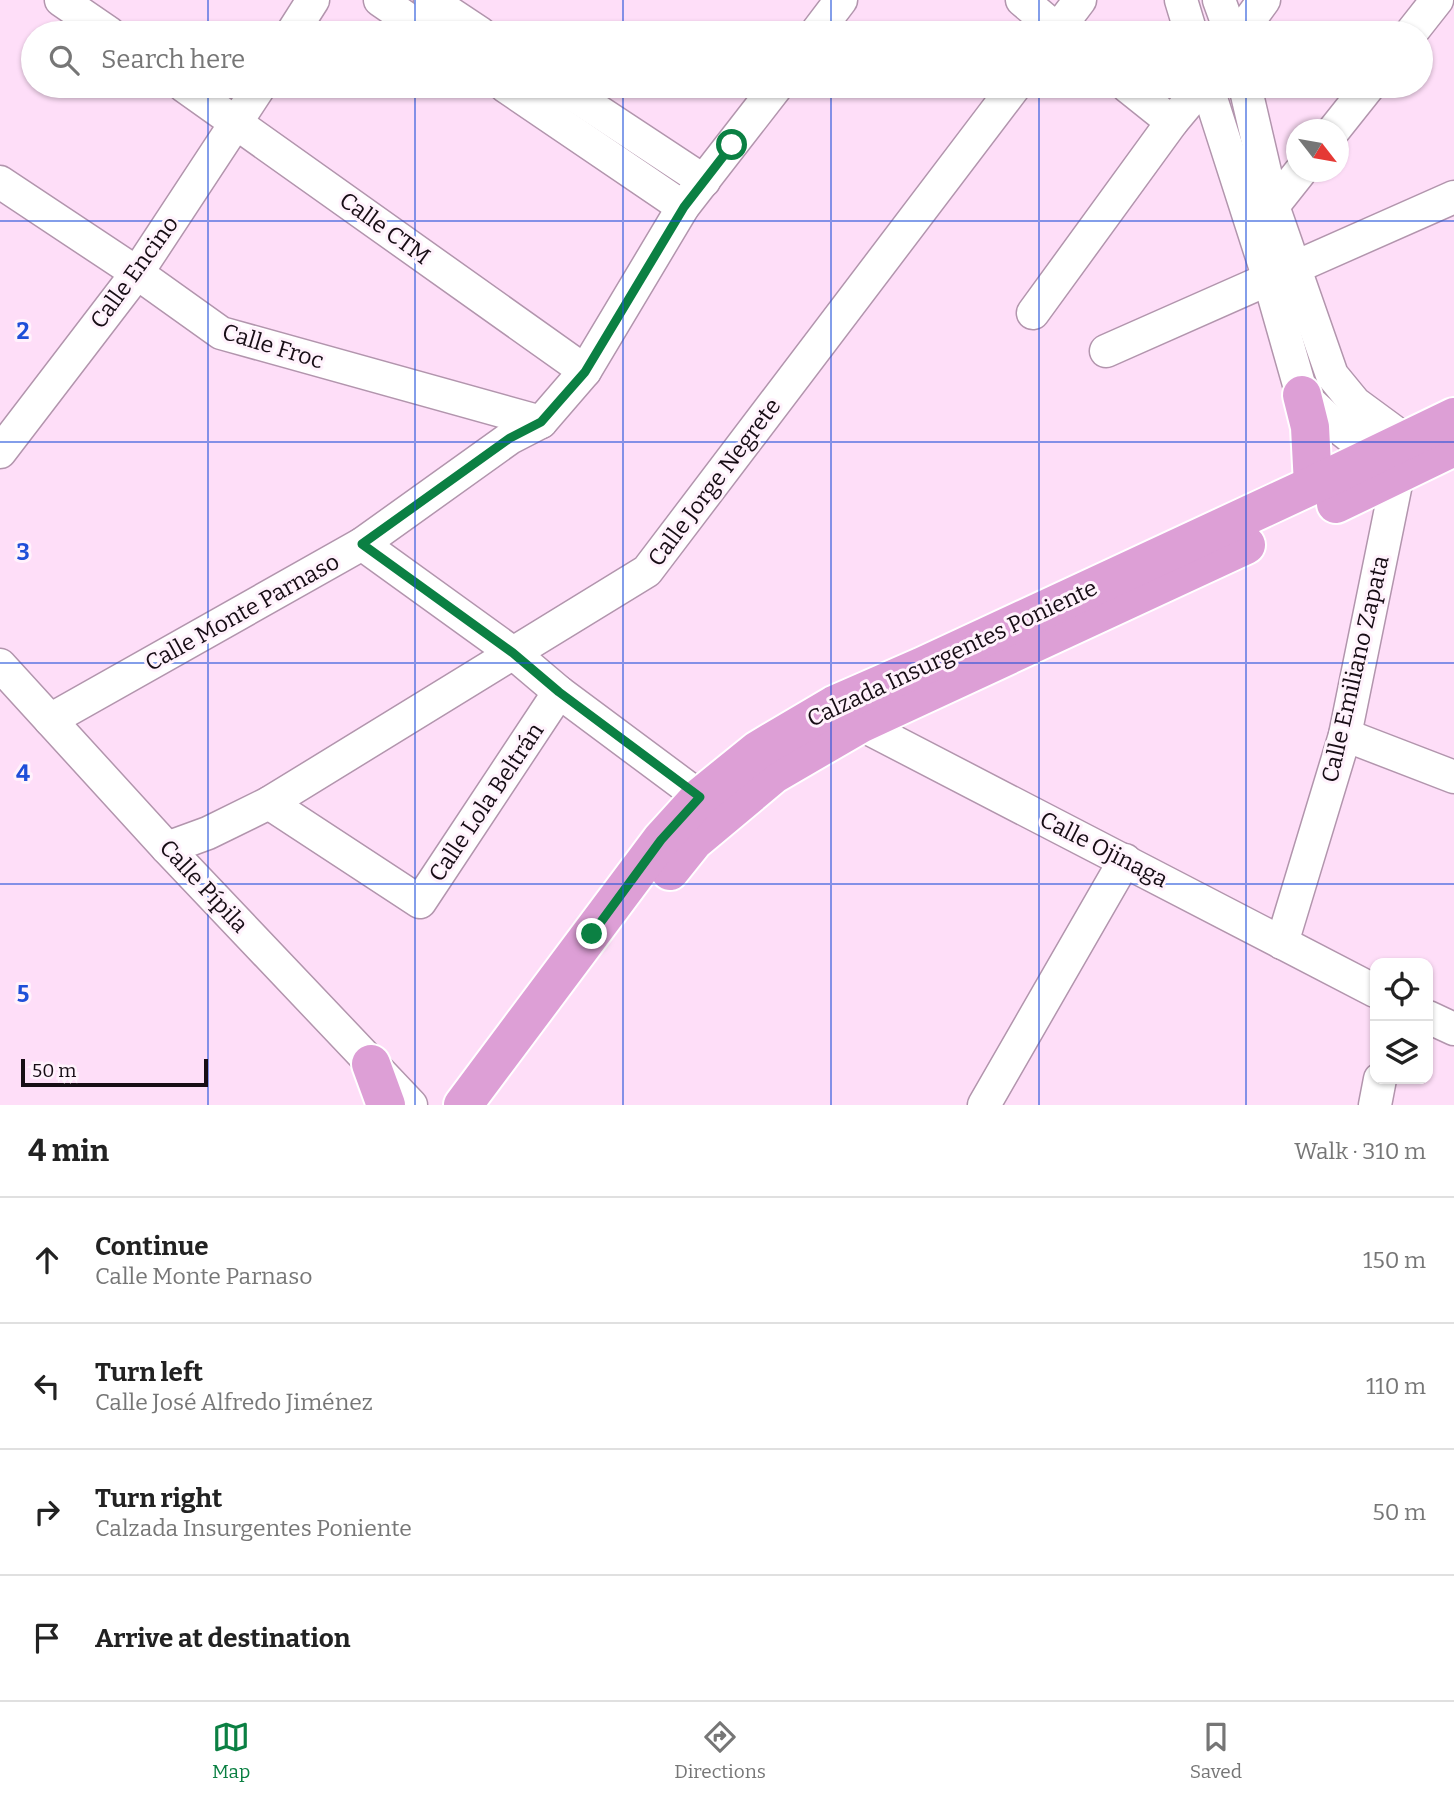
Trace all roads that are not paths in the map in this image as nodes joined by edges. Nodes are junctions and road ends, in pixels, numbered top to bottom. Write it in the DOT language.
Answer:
graph roads {
  1 [pos="61,0"];
  2 [pos="313,0"];
  3 [pos="380,0"];
  4 [pos="430,0"];
  5 [pos="841,0"];
  6 [pos="1022,0"];
  7 [pos="1080,0"];
  8 [pos="1181,0"];
  9 [pos="1219,0"];
  10 [pos="1264,0"];
  11 [pos="1437,0"];
  12 [pos="92,21"];
  13 [pos="300,21"];
  14 [pos="411,21"];
  15 [pos="462,21"];
  16 [pos="825,21"];
  17 [pos="1046,21"];
  18 [pos="1066,21"];
  19 [pos="1187,21"];
  20 [pos="1227,21"];
  21 [pos="1249,21"];
  22 [pos="1420,21"];
  23 [pos="202,98"];
  24 [pos="252,98"];
  25 [pos="523,98"];
  26 [pos="578,98"];
  27 [pos="768,98"];
  28 [pos="1006,98"];
  29 [pos="1142,98"];
  30 [pos="1192,98"];
  31 [pos="1212,98"];
  32 [pos="1248,98"];
  33 [pos="1359,98"];
  34 [pos="1343,119"];
  35 [pos="1172,121"];
  36 [pos="237,122"];
  37 [pos="704,181"];
  38 [pos="0,182"];
  39 [pos="1292,182"];
  40 [pos="1454,197"];
  41 [pos="1273,206"];
  42 [pos="684,207"];
  43 [pos="137,272"];
  44 [pos="1283,273"];
  45 [pos="1033,313"];
  46 [pos="1106,351"];
  47 [pos="585,372"];
  48 [pos="1302,395"];
  49 [pos="1454,416"];
  50 [pos="541,422"];
  51 [pos="0,453"];
  52 [pos="1412,455"];
  53 [pos="1313,485"];
  54 [pos="362,544"];
  55 [pos="513,653"];
  56 [pos="0,665"];
  57 [pos="559,692"];
  58 [pos="847,715"];
  59 [pos="50,720"];
  60 [pos="1345,735"];
  61 [pos="1454,777"];
  62 [pos="700,797"];
  63 [pos="269,803"];
  64 [pos="167,848"];
  65 [pos="1125,860"];
  66 [pos="601,940"];
  67 [pos="1282,943"];
  68 [pos="1370,988"];
  69 [pos="1433,1019"];
  70 [pos="1454,1029"];
  71 [pos="372,1064"];
  72 [pos="1379,1084"];
  73 [pos="386,1105"];
  74 [pos="411,1105"];
  75 [pos="463,1105"];
  76 [pos="491,1105"];
  77 [pos="984,1105"];
  78 [pos="1376,1105"];
  1 -- 12 [label="street"];
  2 -- 13 [label="street"];
  3 -- 14 [label="street"];
  4 -- 15 [label="street"];
  5 -- 16 [label="street"];
  6 -- 17 [label="street"];
  7 -- 18 [label="street"];
  8 -- 19 [label="street"];
  9 -- 20 [label="street"];
  10 -- 21 [label="street"];
  11 -- 22 [label="street"];
  23 -- 36 [label="street, Calle CTM"];
  24 -- 36 [label="street, Calle Encino"];
  25 -- 42 [label="street"];
  26 -- 37 [label="street"];
  27 -- 37 [label="street, Calle Monte Parnaso"];
  28 -- 55 [label="street, Calle Jorge Negrete"];
  29 -- 35 [label="street"];
  30 -- 35 [label="street"];
  31 -- 44 [label="street"];
  32 -- 41 [label="street"];
  33 -- 34 [label="street"];
  35 -- 45 [label="street"];
  36 -- 43 [label="street, Calle Encino"];
  36 -- 47 [label="street, Calle CTM"];
  37 -- 42 [label="street, Calle Monte Parnaso"];
  38 -- 43 [label="street, Calle Froc"];
  39 -- 41 [label="street"];
  40 -- 44 [label="street"];
  41 -- 44 [label="street"];
  42 -- 47 [label="street, Calle Monte Parnaso"];
  43 -- 50 [label="street, Calle Froc"];
  43 -- 51 [label="street, Calle Encino"];
  44 -- 46 [label="street"];
  44 -- 48 [label="street"];
  44 -- 52 [label="street"];
  47 -- 50 [label="street, Calle Monte Parnaso"];
  48 -- 52 [label="street"];
  48 -- 53 [label="main road"];
  49 -- 52 [label="main road, Calzada Insurgentes Poniente"];
  50 -- 54 [label="street, Calle Monte Parnaso"];
  52 -- 53 [label="main road, Calzada Insurgentes Poniente"];
  52 -- 58 [label="main road, Calzada Insurgentes Poniente"];
  52 -- 60 [label="street, Calle Emiliano Zapata"];
  53 -- 58 [label="main road, Calzada Insurgentes Poniente"];
  54 -- 55 [label="street"];
  54 -- 59 [label="street, Calle Monte Parnaso"];
  55 -- 57 [label="street"];
  55 -- 63 [label="street, Calle Jorge Negrete"];
  56 -- 59 [label="street, Calle Pípila"];
  57 -- 62 [label="street"];
  57 -- 63 [label="street, Calle Lola Beltrán"];
  58 -- 62 [label="main road, Calzada Insurgentes Poniente"];
  58 -- 65 [label="street, Calle Ojinaga"];
  58 -- 66 [label="main road, Calzada Insurgentes Poniente"];
  59 -- 64 [label="street, Calle Pípila"];
  60 -- 61 [label="street"];
  60 -- 67 [label="street, Calle Emiliano Zapata"];
  62 -- 66 [label="main road, Calzada Insurgentes Poniente"];
  63 -- 64 [label="street, Calle Jorge Negrete"];
  64 -- 71 [label="street, Calle Pípila"];
  65 -- 67 [label="street, Calle Ojinaga"];
  65 -- 77 [label="street"];
  66 -- 75 [label="main road, Calzada Insurgentes Poniente"];
  66 -- 76 [label="main road, Calzada Insurgentes Poniente"];
  67 -- 68 [label="street, Calle Ojinaga"];
  69 -- 70 [label="street"];
  71 -- 73 [label="main road"];
  71 -- 74 [label="street, Calle Pípila"];
  72 -- 78 [label="street"];
}
